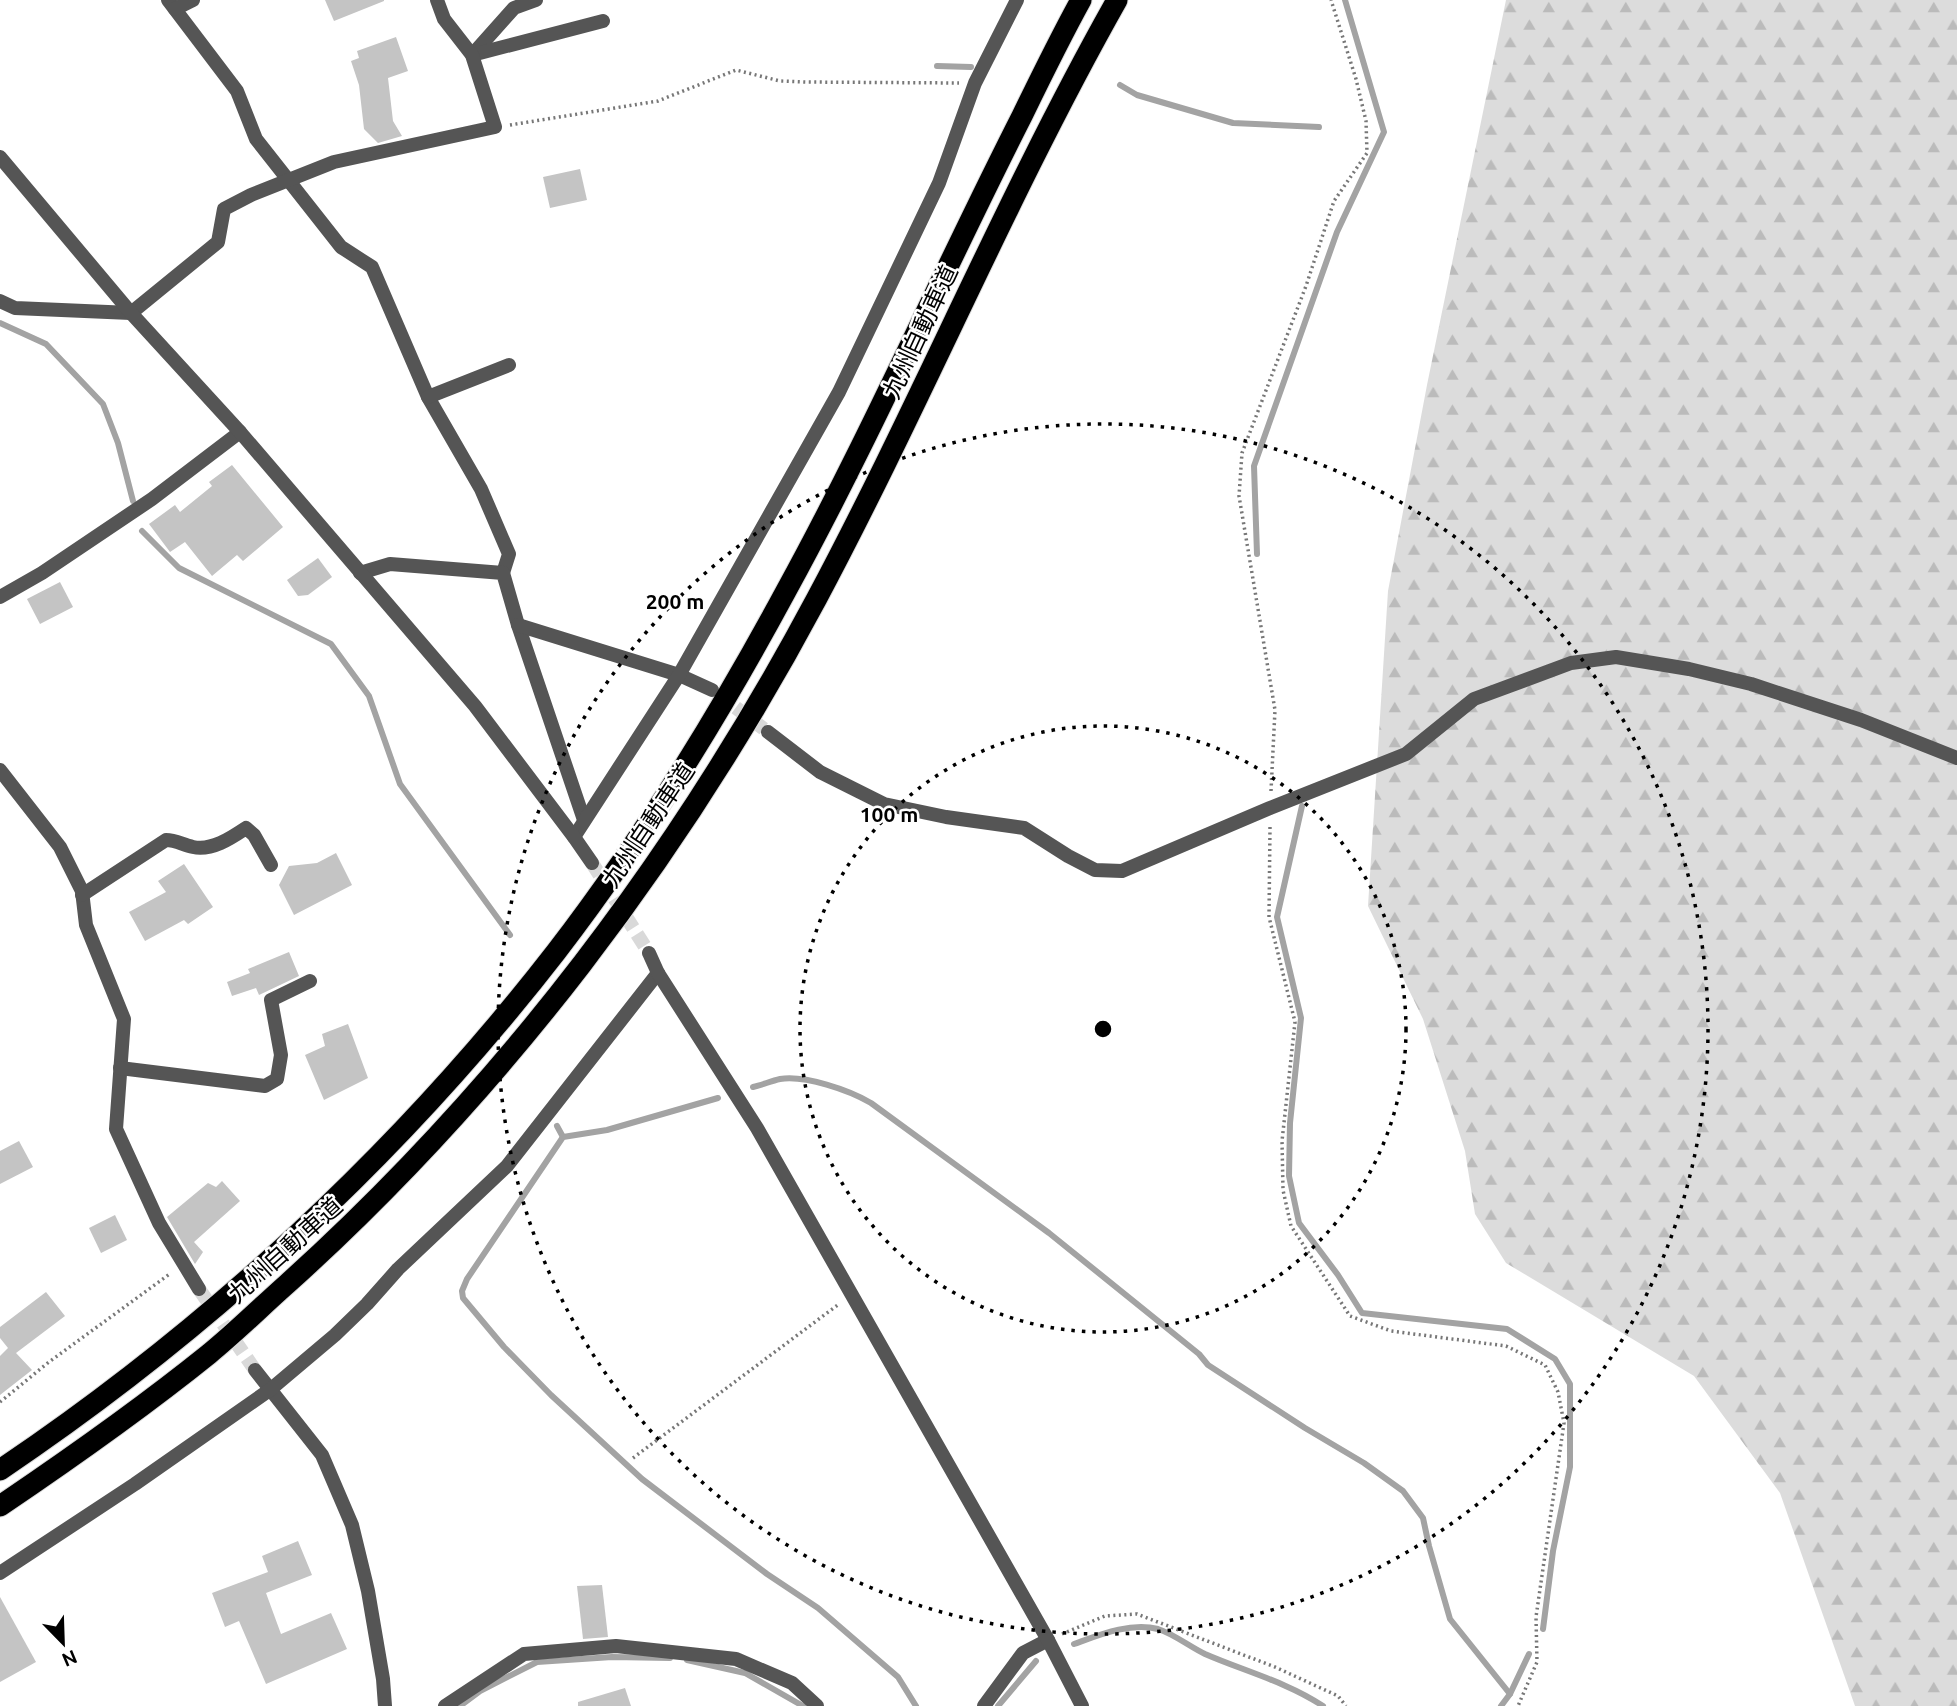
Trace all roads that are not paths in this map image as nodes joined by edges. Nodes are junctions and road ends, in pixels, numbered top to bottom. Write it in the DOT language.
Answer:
graph roads {
  1 [pos="193,0"];
  2 [pos="437,0"];
  3 [pos="536,0"];
  4 [pos="1017,0"];
  5 [pos="1081,0"];
  6 [pos="1117,0"];
  7 [pos="171,5"];
  8 [pos="603,20"];
  9 [pos="472,55"];
  10 [pos="0,158"];
  11 [pos="291,181"];
  12 [pos="0,301"];
  13 [pos="131,313"];
  14 [pos="509,365"];
  15 [pos="428,397"];
  16 [pos="240,432"];
  17 [pos="360,573"];
  18 [pos="503,573"];
  19 [pos="0,597"];
  20 [pos="518,625"];
  21 [pos="679,675"];
  22 [pos="712,690"];
  23 [pos="768,732"];
  24 [pos="1957,758"];
  25 [pos="0,770"];
  26 [pos="584,820"];
  27 [pos="574,837"];
  28 [pos="592,863"];
  29 [pos="271,865"];
  30 [pos="82,895"];
  31 [pos="649,953"];
  32 [pos="658,973"];
  33 [pos="310,981"];
  34 [pos="120,1068"];
  35 [pos="199,1289"];
  36 [pos="255,1370"];
  37 [pos="271,1389"];
  38 [pos="0,1470"];
  39 [pos="0,1506"];
  40 [pos="0,1573"];
  41 [pos="1048,1640"];
  42 [pos="385,1706"];
  43 [pos="445,1706"];
  44 [pos="817,1706"];
  45 [pos="984,1706"];
  46 [pos="1082,1706"];
  1 -- 7 [label="street"];
  2 -- 9 [label="street"];
  3 -- 9 [label="street"];
  4 -- 21 [label="street"];
  5 -- 38 [label="highway, 九州自動車道"];
  6 -- 39 [label="highway, 九州自動車道"];
  7 -- 11 [label="street"];
  8 -- 9 [label="street"];
  9 -- 11 [label="street"];
  10 -- 13 [label="street"];
  11 -- 13 [label="street"];
  11 -- 15 [label="street"];
  12 -- 13 [label="street"];
  13 -- 16 [label="street"];
  14 -- 15 [label="street"];
  15 -- 18 [label="street"];
  16 -- 17 [label="street"];
  16 -- 19 [label="street"];
  17 -- 18 [label="street"];
  17 -- 27 [label="street"];
  18 -- 20 [label="street"];
  20 -- 21 [label="street"];
  20 -- 26 [label="street"];
  21 -- 22 [label="street"];
  21 -- 26 [label="street"];
  23 -- 24 [label="street"];
  25 -- 30 [label="street"];
  26 -- 27 [label="street"];
  27 -- 28 [label="street"];
  29 -- 30 [label="street"];
  30 -- 34 [label="street"];
  31 -- 32 [label="street"];
  32 -- 37 [label="street"];
  32 -- 41 [label="street"];
  33 -- 34 [label="street"];
  34 -- 35 [label="street"];
  36 -- 37 [label="street"];
  37 -- 40 [label="street"];
  37 -- 42 [label="street"];
  41 -- 45 [label="street"];
  41 -- 46 [label="street"];
  43 -- 44 [label="street"];
}
